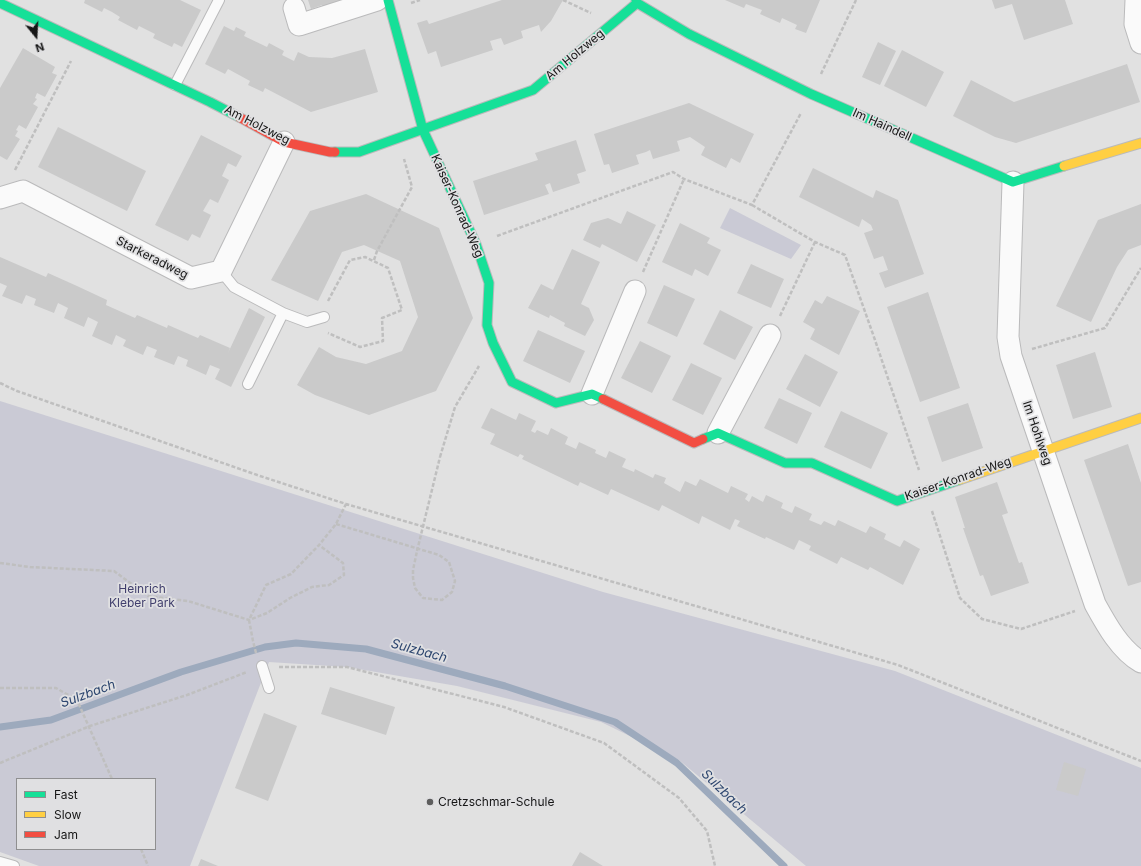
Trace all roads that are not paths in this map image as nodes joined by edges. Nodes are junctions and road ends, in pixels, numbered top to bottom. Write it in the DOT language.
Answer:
graph roads {
  1 [pos="219,0"];
  2 [pos="377,0"];
  3 [pos="388,0"];
  4 [pos="1136,0"];
  5 [pos="637,2"];
  6 [pos="3,4"];
  7 [pos="294,8"];
  8 [pos="1141,43"];
  9 [pos="175,85"];
  10 [pos="423,130"];
  11 [pos="284,142"];
  12 [pos="1141,143"];
  13 [pos="1013,182"];
  14 [pos="0,198"];
  15 [pos="221,271"];
  16 [pos="635,291"];
  17 [pos="283,313"];
  18 [pos="324,317"];
  19 [pos="770,335"];
  20 [pos="248,384"];
  21 [pos="592,394"];
  22 [pos="1141,418"];
  23 [pos="718,433"];
  24 [pos="1043,450"];
  25 [pos="260,661"];
  26 [pos="1141,662"];
  27 [pos="269,688"];
  28 [pos="0,862"];
  29 [pos="14,866"];
  1 -- 9 [label="lane"];
  2 -- 7 [label="street"];
  3 -- 10 [label="street, Kaiser-Konrad-Weg"];
  4 -- 8 [label="street"];
  5 -- 10 [label="street, Am Holzweg"];
  5 -- 13 [label="street, Im Haindell"];
  6 -- 9 [label="street, Am Holzweg"];
  9 -- 11 [label="street, Am Holzweg"];
  10 -- 11 [label="street, Am Holzweg"];
  10 -- 21 [label="street, Kaiser-Konrad-Weg"];
  11 -- 15 [label="street"];
  12 -- 13 [label="street"];
  13 -- 24 [label="street, Im Hohlweg"];
  14 -- 15 [label="street, Starkeradweg"];
  15 -- 17 [label="lane"];
  16 -- 21 [label="street"];
  17 -- 18 [label="lane"];
  17 -- 20 [label="lane"];
  19 -- 23 [label="street"];
  21 -- 23 [label="street"];
  22 -- 24 [label="street, Kaiser-Konrad-Weg"];
  23 -- 24 [label="street, Kaiser-Konrad-Weg"];
  24 -- 26 [label="street, Im Hohlweg"];
  25 -- 27 [label="lane"];
  28 -- 29 [label="lane"];
}
